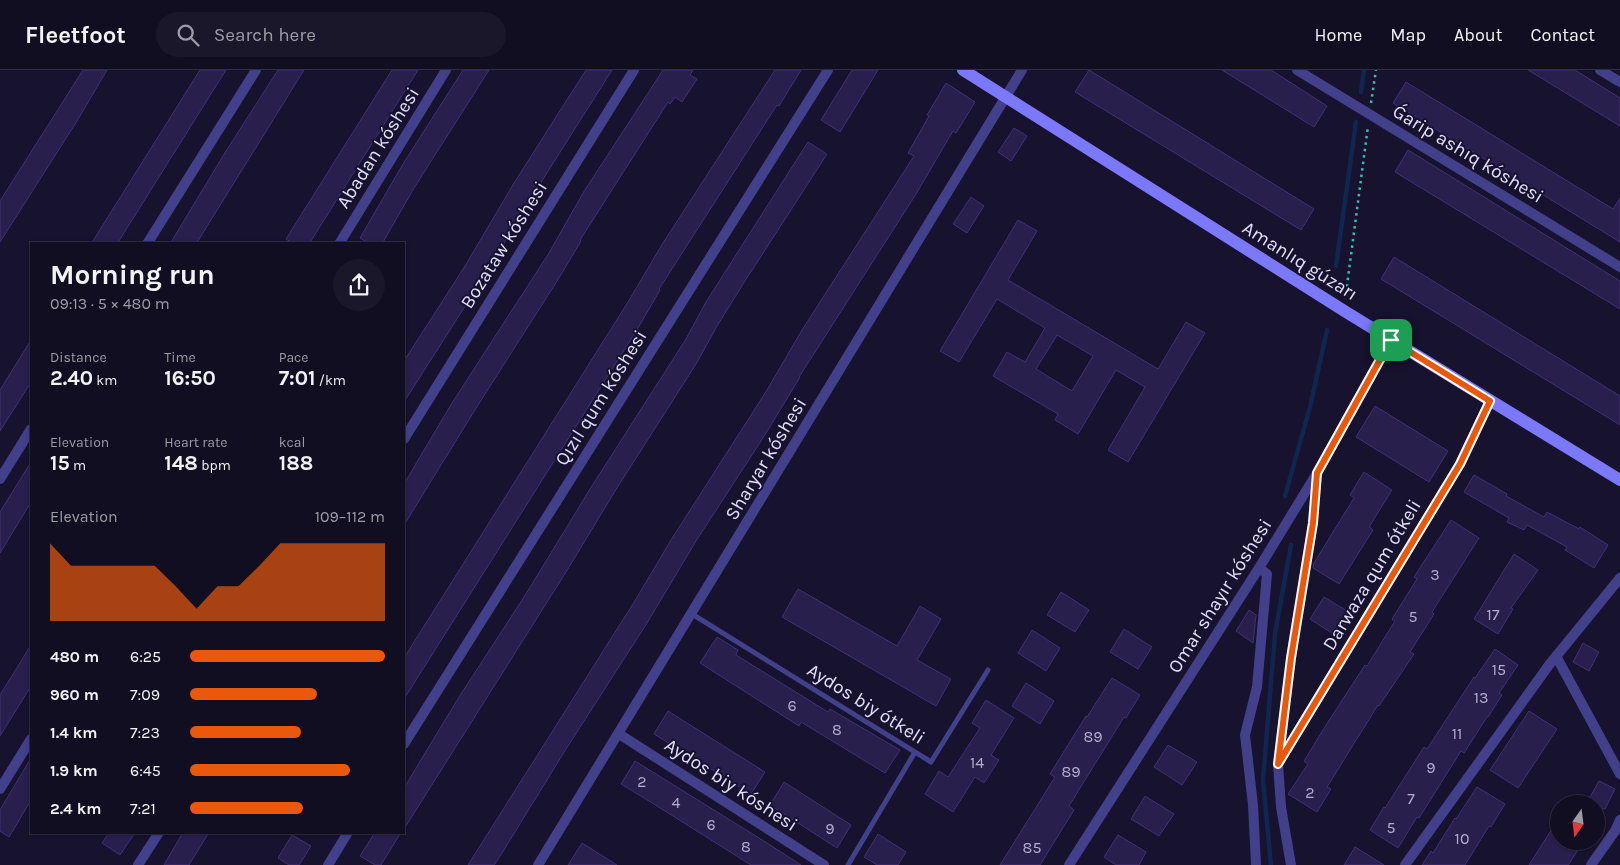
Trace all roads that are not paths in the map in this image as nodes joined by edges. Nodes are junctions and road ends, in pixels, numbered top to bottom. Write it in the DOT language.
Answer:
graph roads {
  1 [pos="256,70"];
  2 [pos="446,70"];
  3 [pos="634,70"];
  4 [pos="828,70"];
  5 [pos="963,70"];
  6 [pos="1022,70"];
  7 [pos="1297,70"];
  8 [pos="1600,70"];
  9 [pos="1620,82"];
  10 [pos="1006,98"];
  11 [pos="148,242"];
  12 [pos="339,242"];
  13 [pos="1620,267"];
  14 [pos="1391,340"];
  15 [pos="1490,401"];
  16 [pos="30,431"];
  17 [pos="405,437"];
  18 [pos="1317,473"];
  19 [pos="0,479"];
  20 [pos="1620,480"];
  21 [pos="1259,568"];
  22 [pos="1620,578"];
  23 [pos="692,614"];
  24 [pos="1556,656"];
  25 [pos="988,670"];
  26 [pos="619,734"];
  27 [pos="30,740"];
  28 [pos="405,742"];
  29 [pos="915,752"];
  30 [pos="1278,764"];
  31 [pos="1620,774"];
  32 [pos="0,789"];
  33 [pos="1620,820"];
  34 [pos="158,834"];
  35 [pos="347,834"];
  36 [pos="138,865"];
  37 [pos="328,865"];
  38 [pos="538,865"];
  39 [pos="824,865"];
  40 [pos="848,865"];
  41 [pos="1070,865"];
  42 [pos="1256,865"];
  43 [pos="1291,865"];
  44 [pos="1405,865"];
  45 [pos="1591,865"];
  1 -- 11 [label="street"];
  2 -- 12 [label="street, Abadan kóshesi"];
  3 -- 17 [label="street, Bozataw kóshesi"];
  4 -- 28 [label="street, Qızıl qum kóshesi"];
  5 -- 10 [label="street, Amanlıq gúzarı"];
  6 -- 10 [label="street, Sharyar kóshesi"];
  7 -- 13 [label="street, Ǵarip ashıq kóshesi"];
  8 -- 9 [label="street"];
  10 -- 14 [label="street, Amanlıq gúzarı"];
  10 -- 23 [label="street, Sharyar kóshesi"];
  14 -- 15 [label="street, Amanlıq gúzarı"];
  14 -- 18 [label="street, Omar shayır kóshesi"];
  15 -- 20 [label="street, Amanlıq gúzarı"];
  15 -- 30 [label="street, Darwaza qum ótkeli"];
  16 -- 19 [label="street"];
  18 -- 21 [label="street, Omar shayır kóshesi"];
  18 -- 30 [label="street"];
  21 -- 41 [label="street, Omar shayır kóshesi"];
  21 -- 42 [label="street"];
  22 -- 24 [label="street"];
  23 -- 26 [label="street, Sharyar kóshesi"];
  23 -- 29 [label="lane, Aydos biy ótkeli"];
  24 -- 31 [label="street"];
  24 -- 44 [label="street"];
  25 -- 29 [label="lane, Aydos biy ótkeli"];
  26 -- 38 [label="street, Sharyar kóshesi"];
  26 -- 39 [label="street, Aydos biy kóshesi"];
  27 -- 32 [label="street"];
  29 -- 40 [label="lane"];
  30 -- 43 [label="street"];
  33 -- 45 [label="street"];
  34 -- 36 [label="street"];
  35 -- 37 [label="street"];
}
